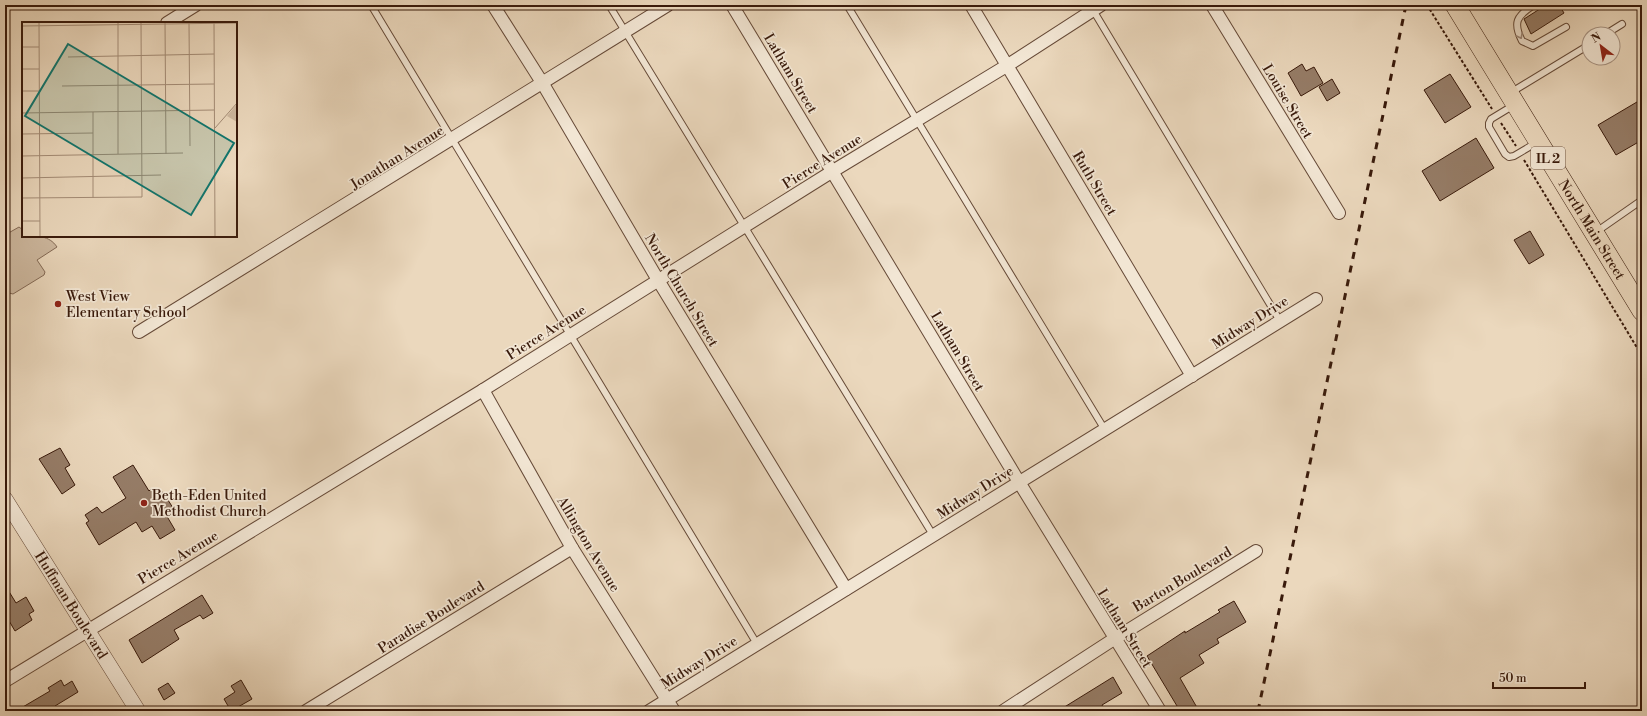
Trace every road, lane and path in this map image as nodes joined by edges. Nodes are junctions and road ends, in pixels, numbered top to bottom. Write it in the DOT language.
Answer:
graph roads {
  1 [pos="196,5"];
  2 [pos="371,5"];
  3 [pos="493,5"];
  4 [pos="609,5"];
  5 [pos="668,5"];
  6 [pos="732,5"];
  7 [pos="848,5"];
  8 [pos="971,5"];
  9 [pos="1212,5"];
  10 [pos="1427,5"];
  11 [pos="1455,5"];
  12 [pos="1534,5"];
  13 [pos="1095,7"];
  14 [pos="169,22"];
  15 [pos="1622,24"];
  16 [pos="1619,26"];
  17 [pos="1566,27"];
  18 [pos="625,32"];
  19 [pos="1581,51"];
  20 [pos="1008,65"];
  21 [pos="543,84"];
  22 [pos="1512,99"];
  23 [pos="1497,116"];
  24 [pos="918,119"];
  25 [pos="452,140"];
  26 [pos="1538,141"];
  27 [pos="1520,152"];
  28 [pos="833,171"];
  29 [pos="1642,200"];
  30 [pos="1339,213"];
  31 [pos="744,226"];
  32 [pos="1594,233"];
  33 [pos="658,280"];
  34 [pos="1316,299"];
  35 [pos="1642,311"];
  36 [pos="1280,321"];
  37 [pos="140,332"];
  38 [pos="570,335"];
  39 [pos="1642,356"];
  40 [pos="1192,376"];
  41 [pos="483,390"];
  42 [pos="1106,430"];
  43 [pos="1018,482"];
  44 [pos="5,499"];
  45 [pos="933,535"];
  46 [pos="572,548"];
  47 [pos="1256,551"];
  48 [pos="846,589"];
  49 [pos="88,630"];
  50 [pos="1114,639"];
  51 [pos="757,644"];
  52 [pos="5,681"];
  53 [pos="667,700"];
  54 [pos="138,711"];
  55 [pos="306,711"];
  56 [pos="649,711"];
  57 [pos="674,711"];
  58 [pos="1003,711"];
  59 [pos="1160,711"];
  1 -- 14 [label="street"];
  2 -- 25 [label="lane"];
  3 -- 21 [label="street, North Church Street"];
  4 -- 18 [label="lane"];
  5 -- 18 [label="street, Jonathan Avenue"];
  6 -- 28 [label="street, Latham Street"];
  7 -- 24 [label="lane"];
  8 -- 20 [label="street, Ruth Street"];
  9 -- 30 [label="street, Louise Street"];
  10 -- 23 [label="path"];
  11 -- 22 [label="main road, North Main Street / IL 2"];
  12 -- 17 [label="lane, one-way"];
  13 -- 20 [label="street, Pierce Avenue"];
  13 -- 36 [label="lane"];
  15 -- 16 [label="lane"];
  18 -- 21 [label="street, Jonathan Avenue"];
  18 -- 31 [label="lane"];
  19 -- 22 [label="lane"];
  20 -- 24 [label="street, Pierce Avenue"];
  20 -- 40 [label="street, Ruth Street"];
  21 -- 25 [label="street, Jonathan Avenue"];
  21 -- 33 [label="street, North Church Street"];
  22 -- 23 [label="lane"];
  22 -- 26 [label="main road, North Main Street / IL 2"];
  23 -- 27 [label="path"];
  23 -- 27 [label="lane"];
  24 -- 28 [label="street, Pierce Avenue"];
  24 -- 42 [label="lane"];
  25 -- 37 [label="street, Jonathan Avenue"];
  25 -- 38 [label="lane"];
  26 -- 27 [label="lane"];
  26 -- 32 [label="main road, North Main Street / IL 2"];
  27 -- 39 [label="path"];
  28 -- 31 [label="street, Pierce Avenue"];
  28 -- 43 [label="street, Latham Street"];
  29 -- 32 [label="lane"];
  31 -- 33 [label="street, Pierce Avenue"];
  31 -- 45 [label="lane"];
  32 -- 35 [label="main road, North Main Street / IL 2"];
  33 -- 38 [label="street, Pierce Avenue"];
  33 -- 48 [label="street, North Church Street"];
  34 -- 36 [label="street, Midway Drive"];
  36 -- 40 [label="street, Midway Drive"];
  38 -- 41 [label="street, Pierce Avenue"];
  38 -- 51 [label="lane"];
  40 -- 42 [label="street, Midway Drive"];
  41 -- 46 [label="street, Allington Avenue"];
  41 -- 49 [label="street, Pierce Avenue"];
  42 -- 43 [label="street, Midway Drive"];
  43 -- 45 [label="street, Midway Drive"];
  43 -- 50 [label="street, Latham Street"];
  44 -- 49 [label="street, Huffman Boulevard"];
  45 -- 48 [label="street, Midway Drive"];
  46 -- 53 [label="street, Allington Avenue"];
  46 -- 55 [label="street, Paradise Boulevard"];
  47 -- 50 [label="street, Barton Boulevard"];
  48 -- 51 [label="street, Midway Drive"];
  49 -- 52 [label="street, Pierce Avenue"];
  49 -- 54 [label="street, Huffman Boulevard"];
  50 -- 58 [label="street, Barton Boulevard"];
  50 -- 59 [label="street, Latham Street"];
  51 -- 53 [label="street, Midway Drive"];
  53 -- 56 [label="street, Midway Drive"];
  53 -- 57 [label="street, Allington Avenue"];
}
